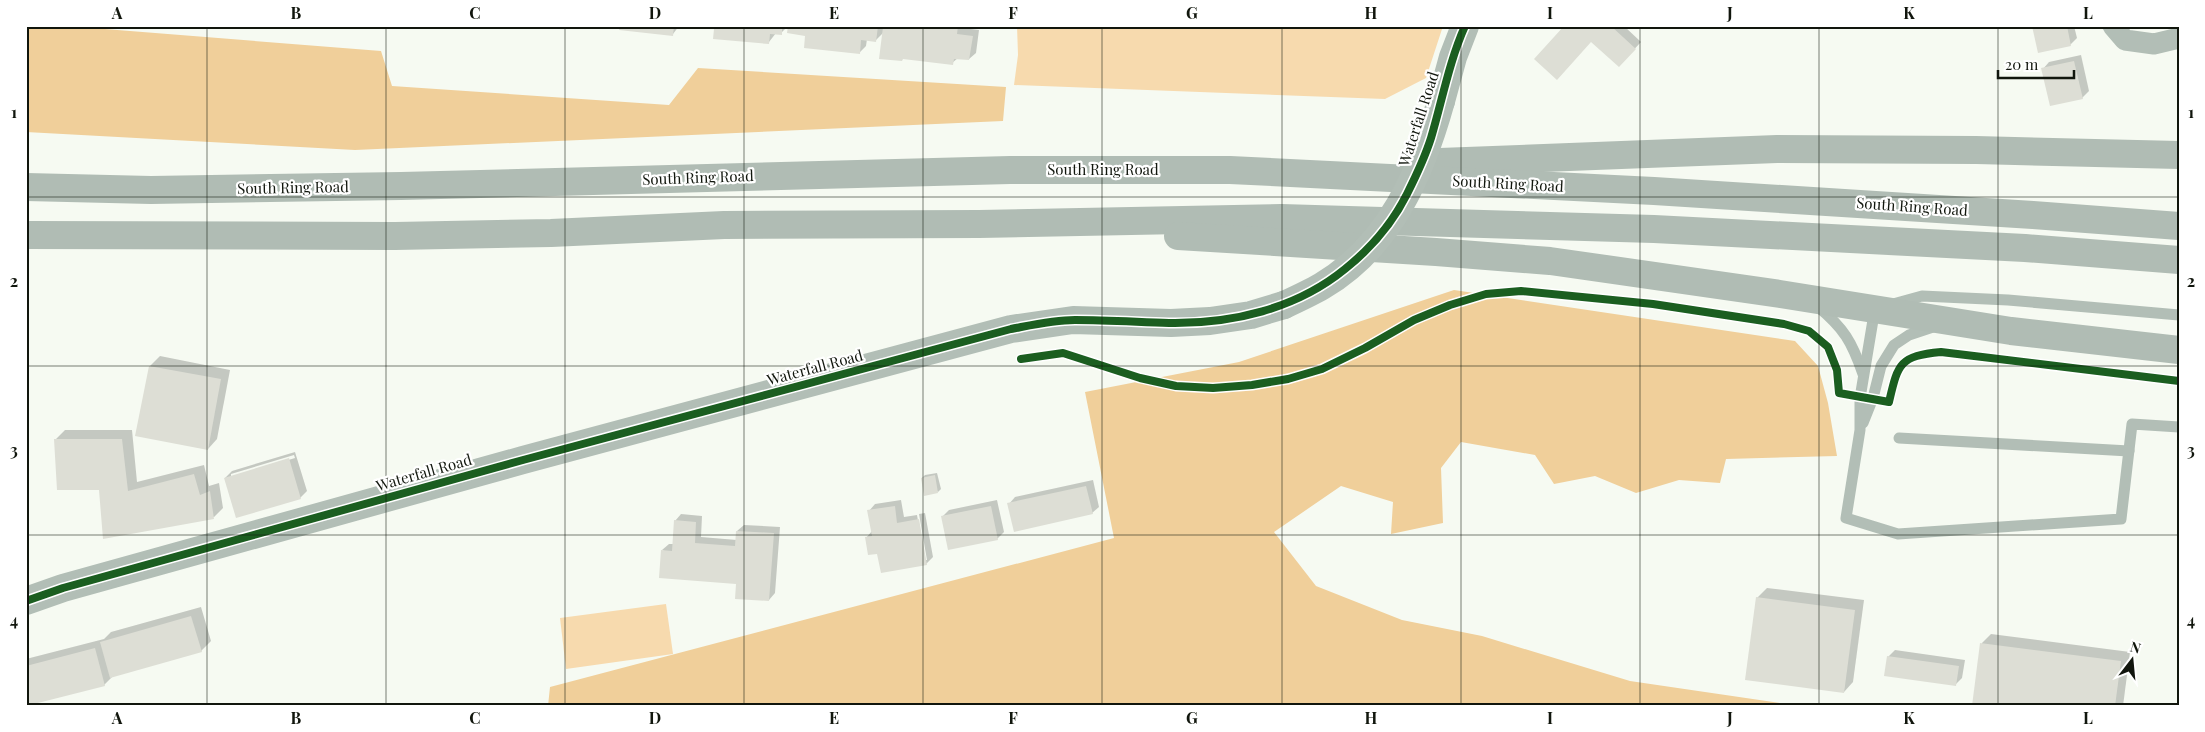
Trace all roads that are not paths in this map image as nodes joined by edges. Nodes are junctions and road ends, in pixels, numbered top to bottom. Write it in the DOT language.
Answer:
graph roads {
  1 [pos="1465,26"];
  2 [pos="2113,26"];
  3 [pos="2179,38"];
  4 [pos="2179,155"];
  5 [pos="1230,170"];
  6 [pos="26,187"];
  7 [pos="979,224"];
  8 [pos="2179,226"];
  9 [pos="26,236"];
  10 [pos="2179,260"];
  11 [pos="1808,300"];
  12 [pos="1874,308"];
  13 [pos="2179,315"];
  14 [pos="1952,322"];
  15 [pos="2179,350"];
  16 [pos="1864,376"];
  17 [pos="2179,427"];
  18 [pos="1860,430"];
  19 [pos="1898,438"];
  20 [pos="2128,452"];
  21 [pos="26,601"];
  1 -- 21 [label="street, Waterfall Road, bridge"];
  2 -- 3 [label="street"];
  4 -- 5 [label="highway"];
  5 -- 6 [label="highway, South Ring Road"];
  5 -- 8 [label="highway, South Ring Road"];
  7 -- 9 [label="highway"];
  7 -- 10 [label="highway"];
  7 -- 11 [label="highway"];
  11 -- 12 [label="highway"];
  11 -- 16 [label="lane"];
  12 -- 13 [label="lane"];
  12 -- 14 [label="highway"];
  12 -- 16 [label="lane"];
  14 -- 15 [label="highway"];
  14 -- 18 [label="lane"];
  16 -- 18 [label="lane"];
  17 -- 20 [label="lane"];
  18 -- 20 [label="lane"];
  19 -- 20 [label="lane"];
}
